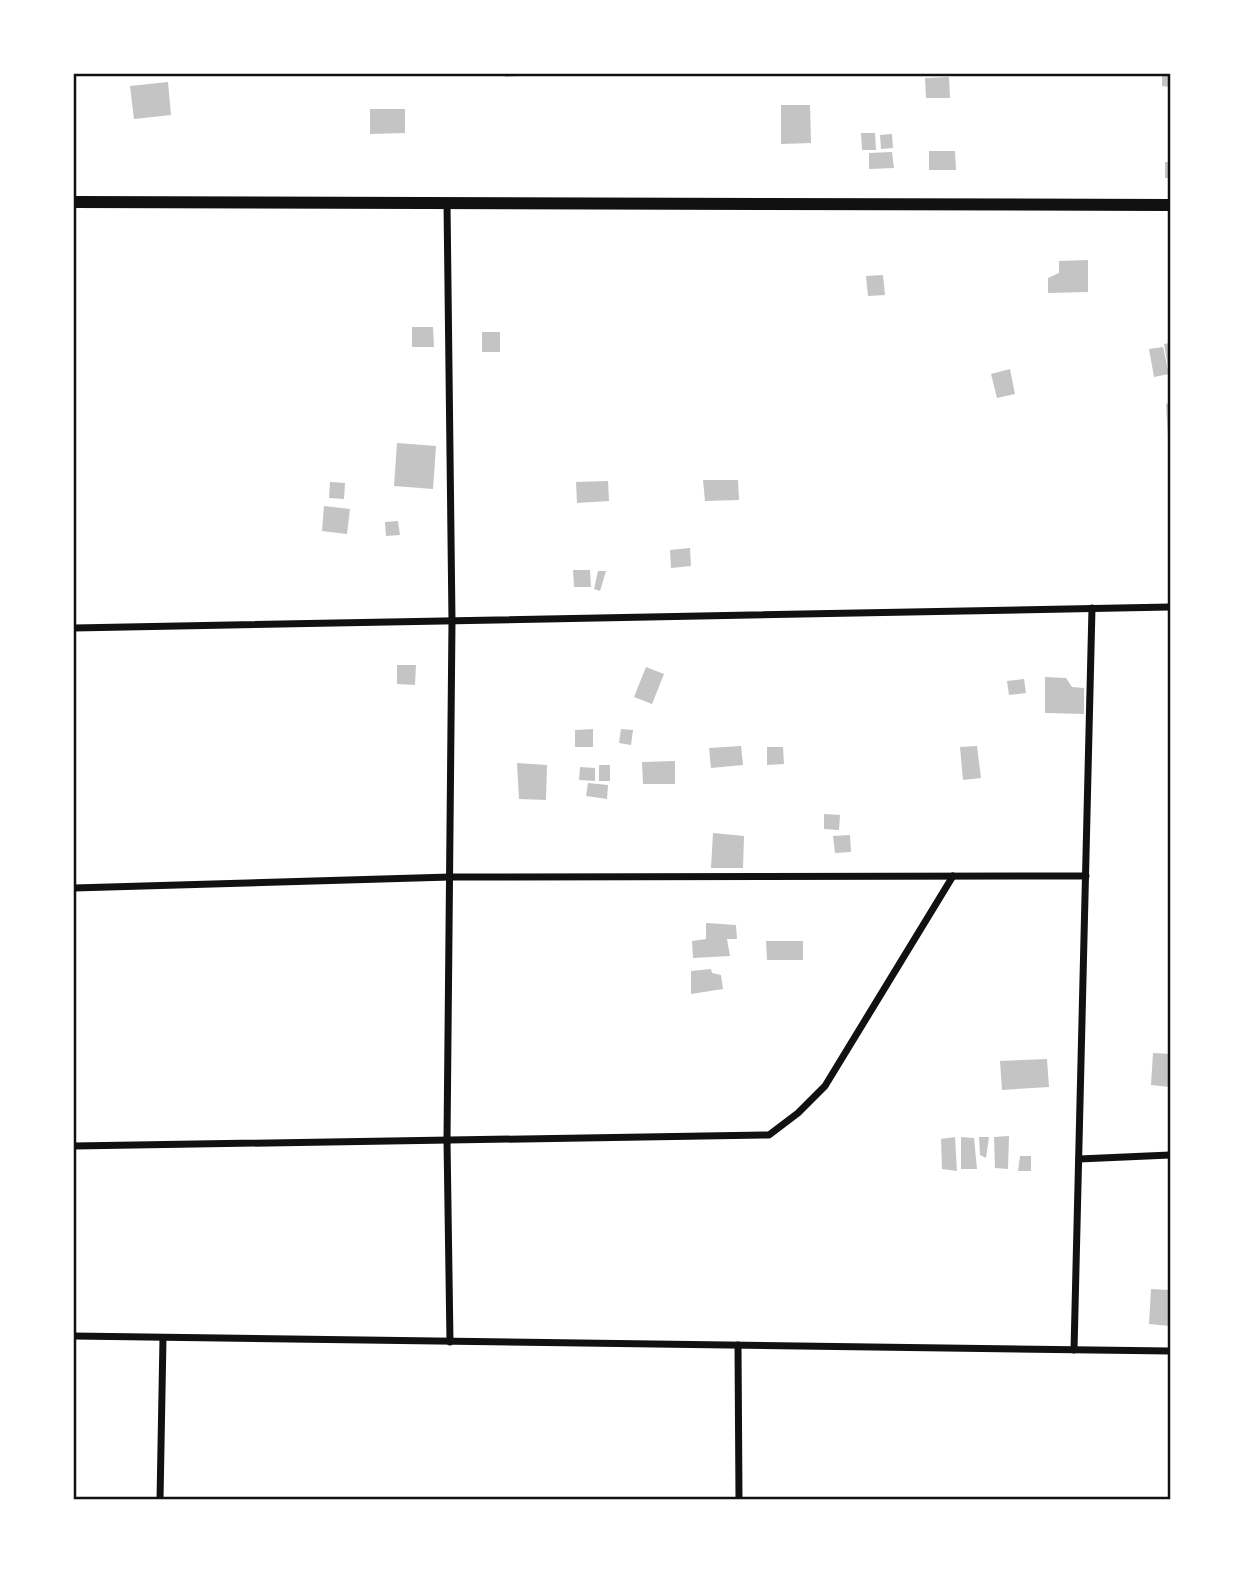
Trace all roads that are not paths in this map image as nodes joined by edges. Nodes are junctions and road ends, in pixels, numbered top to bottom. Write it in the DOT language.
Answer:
graph roads {
  1 [pos="74,202"];
  2 [pos="447,203"];
  3 [pos="1171,205"];
  4 [pos="1171,607"];
  5 [pos="1092,608"];
  6 [pos="453,621"];
  7 [pos="74,628"];
  8 [pos="953,876"];
  9 [pos="1086,876"];
  10 [pos="450,877"];
  11 [pos="74,888"];
  12 [pos="447,1140"];
  13 [pos="74,1146"];
  14 [pos="1171,1155"];
  15 [pos="1079,1159"];
  16 [pos="74,1336"];
  17 [pos="163,1338"];
  18 [pos="450,1342"];
  19 [pos="738,1345"];
  20 [pos="1074,1350"];
  21 [pos="1171,1351"];
  22 [pos="160,1500"];
  23 [pos="738,1500"];
  1 -- 2 [label="street"];
  2 -- 3 [label="street"];
  2 -- 6 [label="street"];
  4 -- 5 [label="street"];
  5 -- 6 [label="street"];
  5 -- 9 [label="street"];
  6 -- 7 [label="street"];
  6 -- 10 [label="street"];
  8 -- 9 [label="street"];
  8 -- 10 [label="street"];
  8 -- 12 [label="street"];
  9 -- 15 [label="street"];
  10 -- 11 [label="street"];
  10 -- 12 [label="street"];
  12 -- 13 [label="street"];
  12 -- 18 [label="street"];
  14 -- 15 [label="street"];
  15 -- 20 [label="street"];
  16 -- 17 [label="street"];
  17 -- 18 [label="street"];
  17 -- 22 [label="street"];
  18 -- 19 [label="street"];
  19 -- 20 [label="street"];
  19 -- 23 [label="street"];
  20 -- 21 [label="street"];
}
